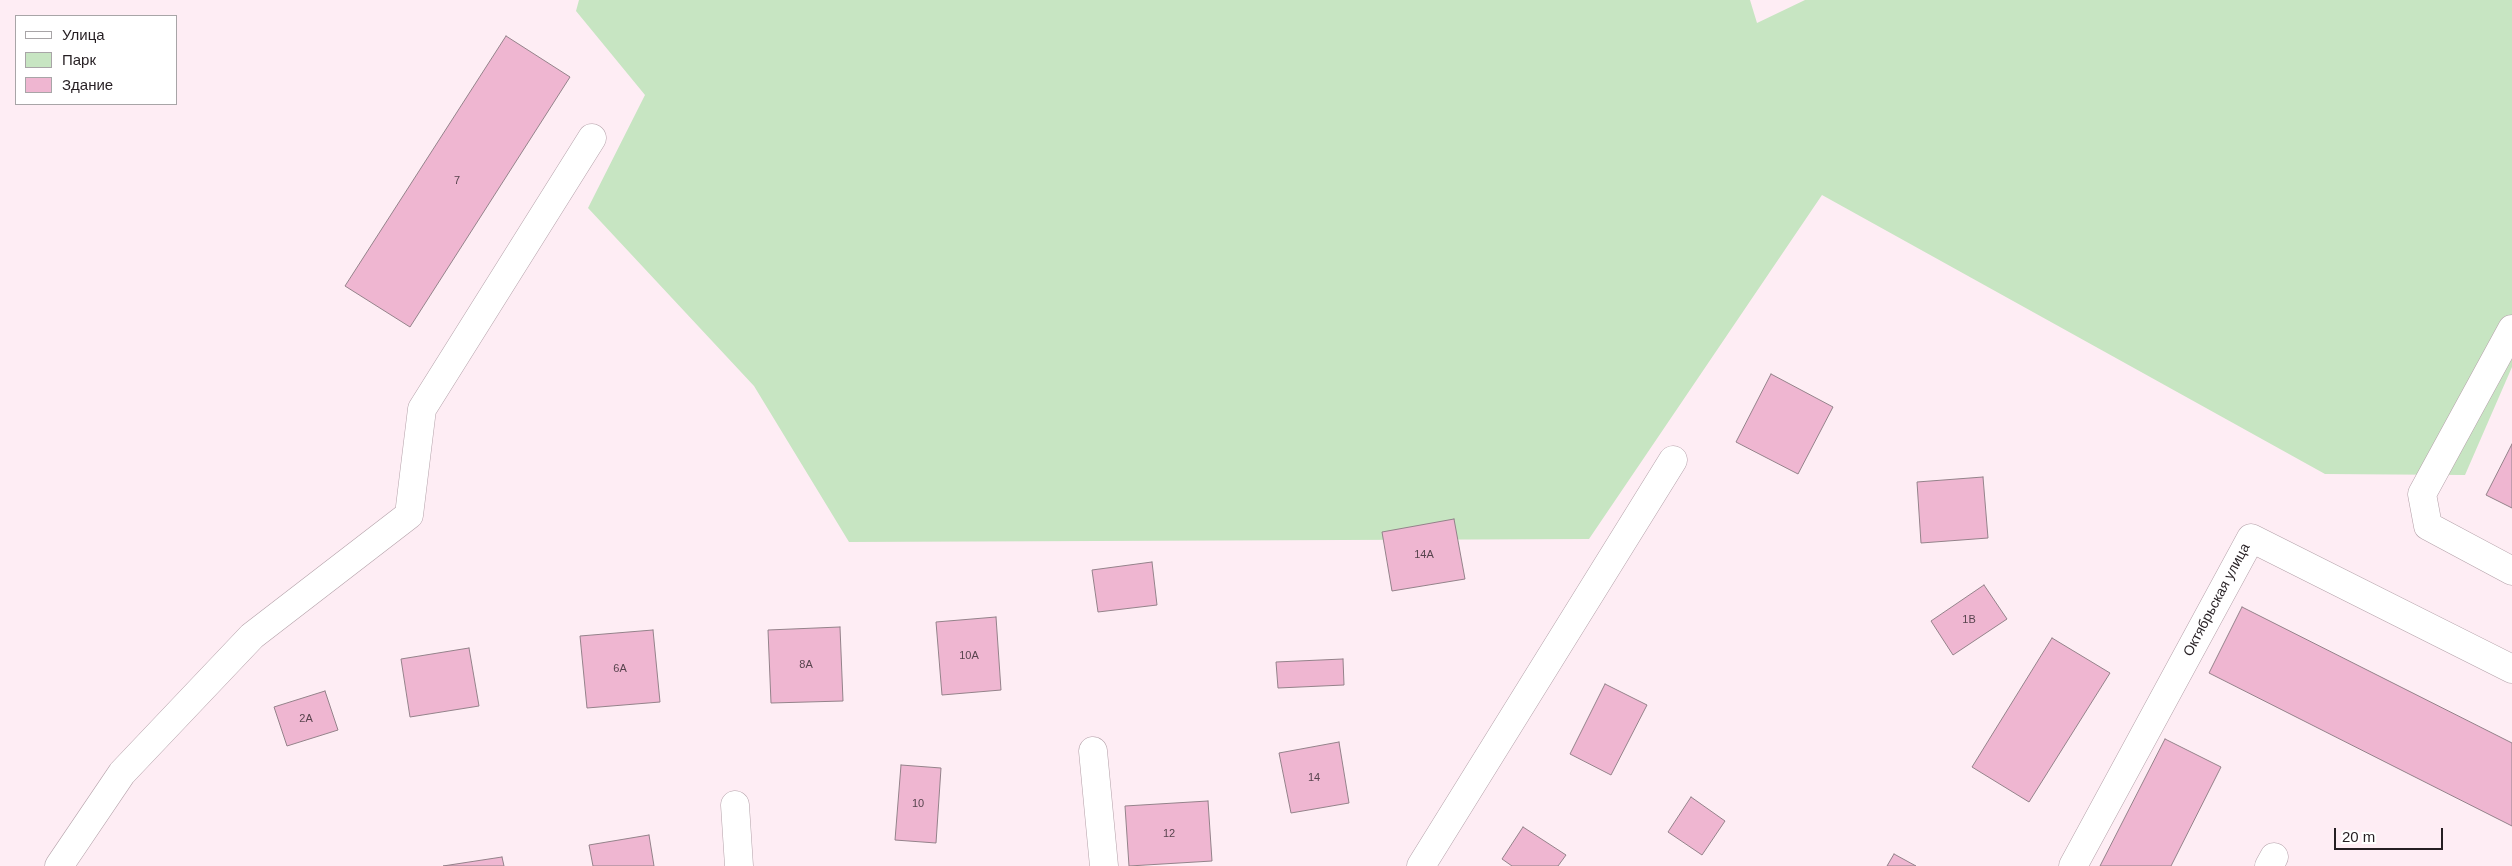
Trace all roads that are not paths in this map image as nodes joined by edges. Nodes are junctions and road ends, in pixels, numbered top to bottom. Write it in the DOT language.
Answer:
graph roads {
  1 [pos="592,138"];
  2 [pos="2512,328"];
  3 [pos="1674,460"];
  4 [pos="2512,571"];
  5 [pos="2512,669"];
  6 [pos="1093,751"];
  7 [pos="735,805"];
  8 [pos="59,866"];
  9 [pos="739,866"];
  10 [pos="1104,866"];
  11 [pos="1421,866"];
  12 [pos="2073,866"];
  1 -- 8 [label="street"];
  2 -- 4 [label="street"];
  3 -- 11 [label="street"];
  5 -- 12 [label="street, Октябрьская улица"];
  6 -- 10 [label="street"];
  7 -- 9 [label="street"];
}
